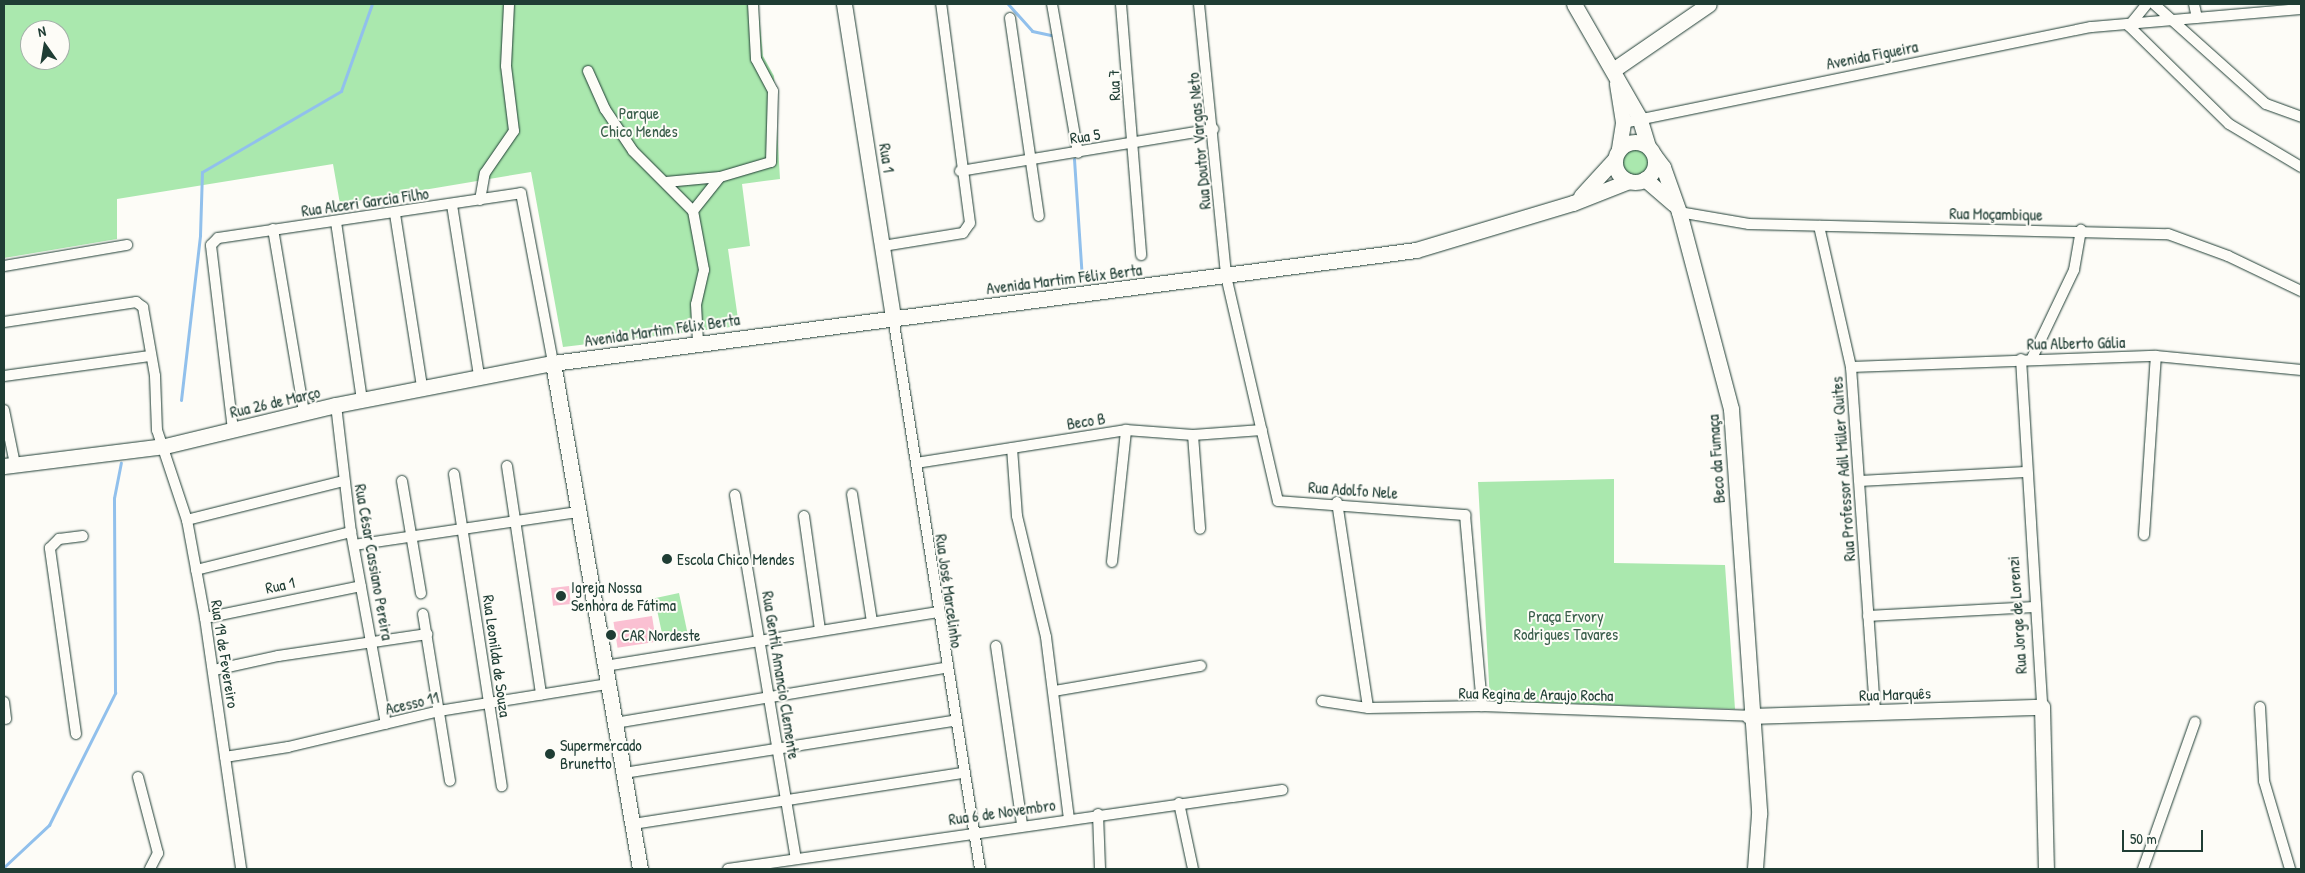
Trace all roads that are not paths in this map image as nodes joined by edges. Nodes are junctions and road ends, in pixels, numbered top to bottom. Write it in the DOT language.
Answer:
graph roads {
  1 [pos="509,4"];
  2 [pos="753,4"];
  3 [pos="844,4"];
  4 [pos="941,4"];
  5 [pos="1052,4"];
  6 [pos="1121,4"];
  7 [pos="1199,4"];
  8 [pos="1574,4"];
  9 [pos="1709,4"];
  10 [pos="2147,4"];
  11 [pos="2154,4"];
  12 [pos="2194,4"];
  13 [pos="2288,7"];
  14 [pos="2301,9"];
  15 [pos="1010,18"];
  16 [pos="2197,18"];
  17 [pos="2169,22"];
  18 [pos="2129,26"];
  19 [pos="588,71"];
  20 [pos="1615,73"];
  21 [pos="1639,117"];
  22 [pos="2301,117"];
  23 [pos="1623,123"];
  24 [pos="1214,129"];
  25 [pos="1132,145"];
  26 [pos="1651,150"];
  27 [pos="1078,153"];
  28 [pos="1617,154"];
  29 [pos="1029,160"];
  30 [pos="2301,167"];
  31 [pos="960,171"];
  32 [pos="720,176"];
  33 [pos="1645,179"];
  34 [pos="1630,181"];
  35 [pos="666,182"];
  36 [pos="480,200"];
  37 [pos="1573,203"];
  38 [pos="452,205"];
  39 [pos="1678,210"];
  40 [pos="693,211"];
  41 [pos="395,214"];
  42 [pos="1039,216"];
  43 [pos="336,222"];
  44 [pos="1818,226"];
  45 [pos="273,229"];
  46 [pos="2081,230"];
  47 [pos="127,244"];
  48 [pos="883,246"];
  49 [pos="1141,255"];
  50 [pos="4,266"];
  51 [pos="1226,276"];
  52 [pos="2301,292"];
  53 [pos="894,317"];
  54 [pos="4,322"];
  55 [pos="698,343"];
  56 [pos="150,356"];
  57 [pos="2156,356"];
  58 [pos="2032,358"];
  59 [pos="2021,359"];
  60 [pos="553,363"];
  61 [pos="1851,367"];
  62 [pos="2301,370"];
  63 [pos="4,376"];
  64 [pos="479,376"];
  65 [pos="422,387"];
  66 [pos="362,400"];
  67 [pos="336,405"];
  68 [pos="4,410"];
  69 [pos="304,413"];
  70 [pos="233,430"];
  71 [pos="1126,430"];
  72 [pos="1262,430"];
  73 [pos="1193,435"];
  74 [pos="165,446"];
  75 [pos="1012,448"];
  76 [pos="916,463"];
  77 [pos="9,465"];
  78 [pos="507,466"];
  79 [pos="2024,472"];
  80 [pos="454,474"];
  81 [pos="344,481"];
  82 [pos="402,481"];
  83 [pos="1860,481"];
  84 [pos="852,494"];
  85 [pos="735,496"];
  86 [pos="1337,502"];
  87 [pos="578,512"];
  88 [pos="804,516"];
  89 [pos="187,520"];
  90 [pos="515,521"];
  91 [pos="463,529"];
  92 [pos="1200,529"];
  93 [pos="351,532"];
  94 [pos="83,536"];
  95 [pos="412,536"];
  96 [pos="2144,536"];
  97 [pos="354,545"];
  98 [pos="1112,562"];
  99 [pos="196,570"];
  100 [pos="361,586"];
  101 [pos="421,593"];
  102 [pos="2034,607"];
  103 [pos="937,612"];
  104 [pos="423,614"];
  105 [pos="1868,616"];
  106 [pos="205,618"];
  107 [pos="872,622"];
  108 [pos="820,630"];
  109 [pos="427,634"];
  110 [pos="761,639"];
  111 [pos="372,642"];
  112 [pos="996,646"];
  113 [pos="604,666"];
  114 [pos="1201,666"];
  115 [pos="945,668"];
  116 [pos="214,670"];
  117 [pos="608,684"];
  118 [pos="1054,691"];
  119 [pos="541,694"];
  120 [pos="770,698"];
  121 [pos="1322,701"];
  122 [pos="4,702"];
  123 [pos="489,702"];
  124 [pos="1482,706"];
  125 [pos="2042,707"];
  126 [pos="2260,707"];
  127 [pos="1368,708"];
  128 [pos="439,711"];
  129 [pos="1874,712"];
  130 [pos="1749,716"];
  131 [pos="6,719"];
  132 [pos="954,721"];
  133 [pos="2195,722"];
  134 [pos="614,723"];
  135 [pos="386,724"];
  136 [pos="76,734"];
  137 [pos="778,748"];
  138 [pos="225,757"];
  139 [pos="624,773"];
  140 [pos="962,773"];
  141 [pos="138,777"];
  142 [pos="450,781"];
  143 [pos="502,786"];
  144 [pos="1282,790"];
  145 [pos="786,800"];
  146 [pos="1179,803"];
  147 [pos="1098,814"];
  148 [pos="1068,818"];
  149 [pos="633,824"];
  150 [pos="1022,824"];
  151 [pos="973,831"];
  152 [pos="796,859"];
  153 [pos="150,869"];
  154 [pos="241,869"];
  155 [pos="640,869"];
  156 [pos="728,869"];
  157 [pos="980,869"];
  158 [pos="1100,869"];
  159 [pos="1193,869"];
  160 [pos="1755,869"];
  161 [pos="2046,869"];
  162 [pos="2143,869"];
  163 [pos="2290,869"];
  1 -- 36 [label="street"];
  2 -- 32 [label="street"];
  3 -- 48 [label="street, Rua 1"];
  4 -- 31 [label="street"];
  5 -- 27 [label="street"];
  6 -- 25 [label="street, Rua 7"];
  7 -- 24 [label="street, Rua Doutor Vargas Neto"];
  8 -- 20 [label="street"];
  9 -- 20 [label="street"];
  10 -- 18 [label="street"];
  11 -- 17 [label="street"];
  12 -- 16 [label="street"];
  13 -- 14 [label="street, Avenida Figueira"];
  13 -- 16 [label="street, Avenida Figueira"];
  15 -- 29 [label="street"];
  16 -- 17 [label="street, Avenida Figueira"];
  17 -- 18 [label="street, Avenida Figueira"];
  17 -- 22 [label="street"];
  18 -- 21 [label="street, Avenida Figueira"];
  18 -- 30 [label="street"];
  19 -- 35 [label="street"];
  20 -- 21 [label="street"];
  20 -- 23 [label="street"];
  21 -- 23 [label="street, Avenida Figueira"];
  21 -- 26 [label="street"];
  23 -- 28 [label="street"];
  24 -- 25 [label="street, Rua 5"];
  24 -- 51 [label="street, Rua Doutor Vargas Neto"];
  25 -- 27 [label="street, Rua 5"];
  25 -- 49 [label="street, Rua 7"];
  26 -- 28 [label="street"];
  26 -- 33 [label="street"];
  26 -- 39 [label="street, Beco da Fumaça"];
  27 -- 29 [label="street, Rua 5"];
  28 -- 34 [label="street"];
  28 -- 37 [label="street, Avenida Martim Félix Berta"];
  29 -- 31 [label="street, Rua 5"];
  29 -- 42 [label="street"];
  31 -- 48 [label="street"];
  32 -- 35 [label="street"];
  32 -- 40 [label="street"];
  33 -- 34 [label="street"];
  33 -- 39 [label="street"];
  34 -- 37 [label="street, Avenida Martim Félix Berta"];
  35 -- 40 [label="street"];
  36 -- 38 [label="street, Rua Alceri Garcia Filho"];
  36 -- 60 [label="street, Rua Alceri Garcia Filho"];
  37 -- 51 [label="street, Avenida Martim Félix Berta"];
  38 -- 41 [label="street, Rua Alceri Garcia Filho"];
  38 -- 64 [label="street"];
  39 -- 44 [label="street, Rua Moçambique"];
  39 -- 130 [label="street, Beco da Fumaça"];
  40 -- 55 [label="street"];
  41 -- 43 [label="street, Rua Alceri Garcia Filho"];
  41 -- 65 [label="street"];
  43 -- 45 [label="street, Rua Alceri Garcia Filho"];
  43 -- 66 [label="street"];
  44 -- 46 [label="street, Rua Moçambique"];
  44 -- 61 [label="street, Rua Professor Adil Müler Quites"];
  45 -- 69 [label="street"];
  45 -- 70 [label="street, Rua Alceri Garcia Filho"];
  46 -- 52 [label="street, Rua Moçambique"];
  46 -- 58 [label="street"];
  47 -- 50 [label="street"];
  48 -- 53 [label="street, Rua 1"];
  51 -- 53 [label="street, Avenida Martim Félix Berta"];
  51 -- 72 [label="street, Rua Adolfo Nele"];
  53 -- 55 [label="street, Avenida Martim Félix Berta"];
  53 -- 76 [label="street, Rua José Marcelinho"];
  54 -- 56 [label="street, Rua 19 de Fevereiro"];
  55 -- 60 [label="street, Avenida Martim Félix Berta"];
  56 -- 63 [label="street"];
  56 -- 74 [label="street, Rua 19 de Fevereiro"];
  57 -- 58 [label="street, Rua Alberto Gália"];
  57 -- 62 [label="street, Rua Alberto Gália"];
  57 -- 96 [label="street"];
  58 -- 59 [label="street, Rua Alberto Gália"];
  59 -- 61 [label="street, Rua Alberto Gália"];
  59 -- 79 [label="street, Rua Jorge de Lorenzi"];
  60 -- 64 [label="street, Rua 26 de Março"];
  60 -- 87 [label="street"];
  61 -- 83 [label="street, Rua Professor Adil Müler Quites"];
  64 -- 65 [label="street, Rua 26 de Março"];
  65 -- 66 [label="street, Rua 26 de Março"];
  66 -- 67 [label="street, Rua 26 de Março"];
  67 -- 69 [label="street, Rua 26 de Março"];
  67 -- 81 [label="street, Rua César Cassiano Pereira"];
  68 -- 77 [label="street"];
  69 -- 70 [label="street, Rua 26 de Março"];
  70 -- 74 [label="street, Rua 26 de Março"];
  71 -- 73 [label="street, Beco B"];
  71 -- 75 [label="street, Beco B"];
  71 -- 98 [label="street"];
  72 -- 73 [label="street, Beco B"];
  72 -- 86 [label="street, Rua Adolfo Nele"];
  73 -- 92 [label="street"];
  74 -- 77 [label="street, Rua 26 de Março"];
  74 -- 89 [label="street, Rua 19 de Fevereiro"];
  75 -- 76 [label="street, Beco B"];
  75 -- 118 [label="street"];
  76 -- 103 [label="street, Rua José Marcelinho"];
  78 -- 90 [label="street"];
  79 -- 83 [label="street"];
  79 -- 102 [label="street, Rua Jorge de Lorenzi"];
  80 -- 91 [label="street, Rua Leonilda de Souza"];
  81 -- 89 [label="street"];
  81 -- 93 [label="street, Rua César Cassiano Pereira"];
  82 -- 95 [label="street"];
  83 -- 105 [label="street, Rua Professor Adil Müler Quites"];
  84 -- 107 [label="street"];
  85 -- 110 [label="street, Rua Gentil Amancio Clemente"];
  86 -- 124 [label="street, Rua Adolfo Nele"];
  86 -- 127 [label="street"];
  87 -- 90 [label="street"];
  87 -- 113 [label="street"];
  88 -- 108 [label="street"];
  89 -- 99 [label="street, Rua 19 de Fevereiro"];
  90 -- 91 [label="street"];
  90 -- 119 [label="street"];
  91 -- 95 [label="street"];
  91 -- 123 [label="street, Rua Leonilda de Souza"];
  93 -- 97 [label="street, Rua César Cassiano Pereira"];
  93 -- 99 [label="street"];
  94 -- 136 [label="street"];
  95 -- 97 [label="street"];
  95 -- 101 [label="street"];
  97 -- 100 [label="street, Rua César Cassiano Pereira"];
  99 -- 106 [label="street, Rua 19 de Fevereiro"];
  100 -- 106 [label="street, Rua 1"];
  100 -- 111 [label="street, Rua César Cassiano Pereira"];
  102 -- 105 [label="street"];
  102 -- 125 [label="street, Rua Jorge de Lorenzi"];
  103 -- 107 [label="street"];
  103 -- 115 [label="street, Rua José Marcelinho"];
  104 -- 109 [label="street"];
  105 -- 129 [label="street, Rua Professor Adil Müler Quites"];
  106 -- 116 [label="street, Rua 19 de Fevereiro"];
  107 -- 108 [label="street"];
  108 -- 110 [label="street"];
  109 -- 111 [label="street"];
  109 -- 128 [label="street"];
  110 -- 113 [label="street"];
  110 -- 120 [label="street, Rua Gentil Amancio Clemente"];
  111 -- 116 [label="street"];
  111 -- 135 [label="street, Rua César Cassiano Pereira"];
  112 -- 150 [label="street"];
  113 -- 117 [label="street"];
  114 -- 118 [label="street"];
  115 -- 120 [label="street"];
  115 -- 132 [label="street, Rua José Marcelinho"];
  116 -- 138 [label="street, Rua 19 de Fevereiro"];
  117 -- 119 [label="street, Acesso 11"];
  117 -- 134 [label="street"];
  118 -- 148 [label="street"];
  119 -- 123 [label="street, Acesso 11"];
  120 -- 134 [label="street"];
  120 -- 137 [label="street, Rua Gentil Amancio Clemente"];
  121 -- 127 [label="street, Rua Regina de Araujo Rocha"];
  122 -- 131 [label="street"];
  123 -- 128 [label="street, Acesso 11"];
  123 -- 143 [label="street, Rua Leonilda de Souza"];
  124 -- 127 [label="street, Rua Regina de Araujo Rocha"];
  124 -- 130 [label="street, Rua Regina de Araujo Rocha"];
  125 -- 129 [label="street, Rua Marquês"];
  125 -- 161 [label="street, Rua Jorge de Lorenzi"];
  126 -- 163 [label="street"];
  128 -- 135 [label="street, Acesso 11"];
  128 -- 142 [label="street"];
  129 -- 130 [label="street, Rua Marquês"];
  130 -- 160 [label="street, Beco da Fumaça"];
  132 -- 137 [label="street"];
  132 -- 140 [label="street, Rua José Marcelinho"];
  133 -- 162 [label="street"];
  134 -- 139 [label="street"];
  135 -- 138 [label="street, Acesso 11"];
  137 -- 139 [label="street"];
  137 -- 145 [label="street, Rua Gentil Amancio Clemente"];
  138 -- 154 [label="street, Rua 19 de Fevereiro"];
  139 -- 149 [label="street"];
  140 -- 145 [label="street"];
  140 -- 151 [label="street, Rua José Marcelinho"];
  141 -- 153 [label="street"];
  144 -- 146 [label="street, Rua 6 de Novembro"];
  145 -- 149 [label="street"];
  145 -- 152 [label="street, Rua Gentil Amancio Clemente"];
  146 -- 147 [label="street, Rua 6 de Novembro"];
  146 -- 159 [label="street"];
  147 -- 148 [label="street, Rua 6 de Novembro"];
  147 -- 158 [label="street"];
  148 -- 150 [label="street, Rua 6 de Novembro"];
  149 -- 155 [label="street"];
  150 -- 151 [label="street, Rua 6 de Novembro"];
  151 -- 152 [label="street, Rua 6 de Novembro"];
  151 -- 157 [label="street, Rua José Marcelinho"];
  152 -- 156 [label="street, Rua 6 de Novembro"];
}
